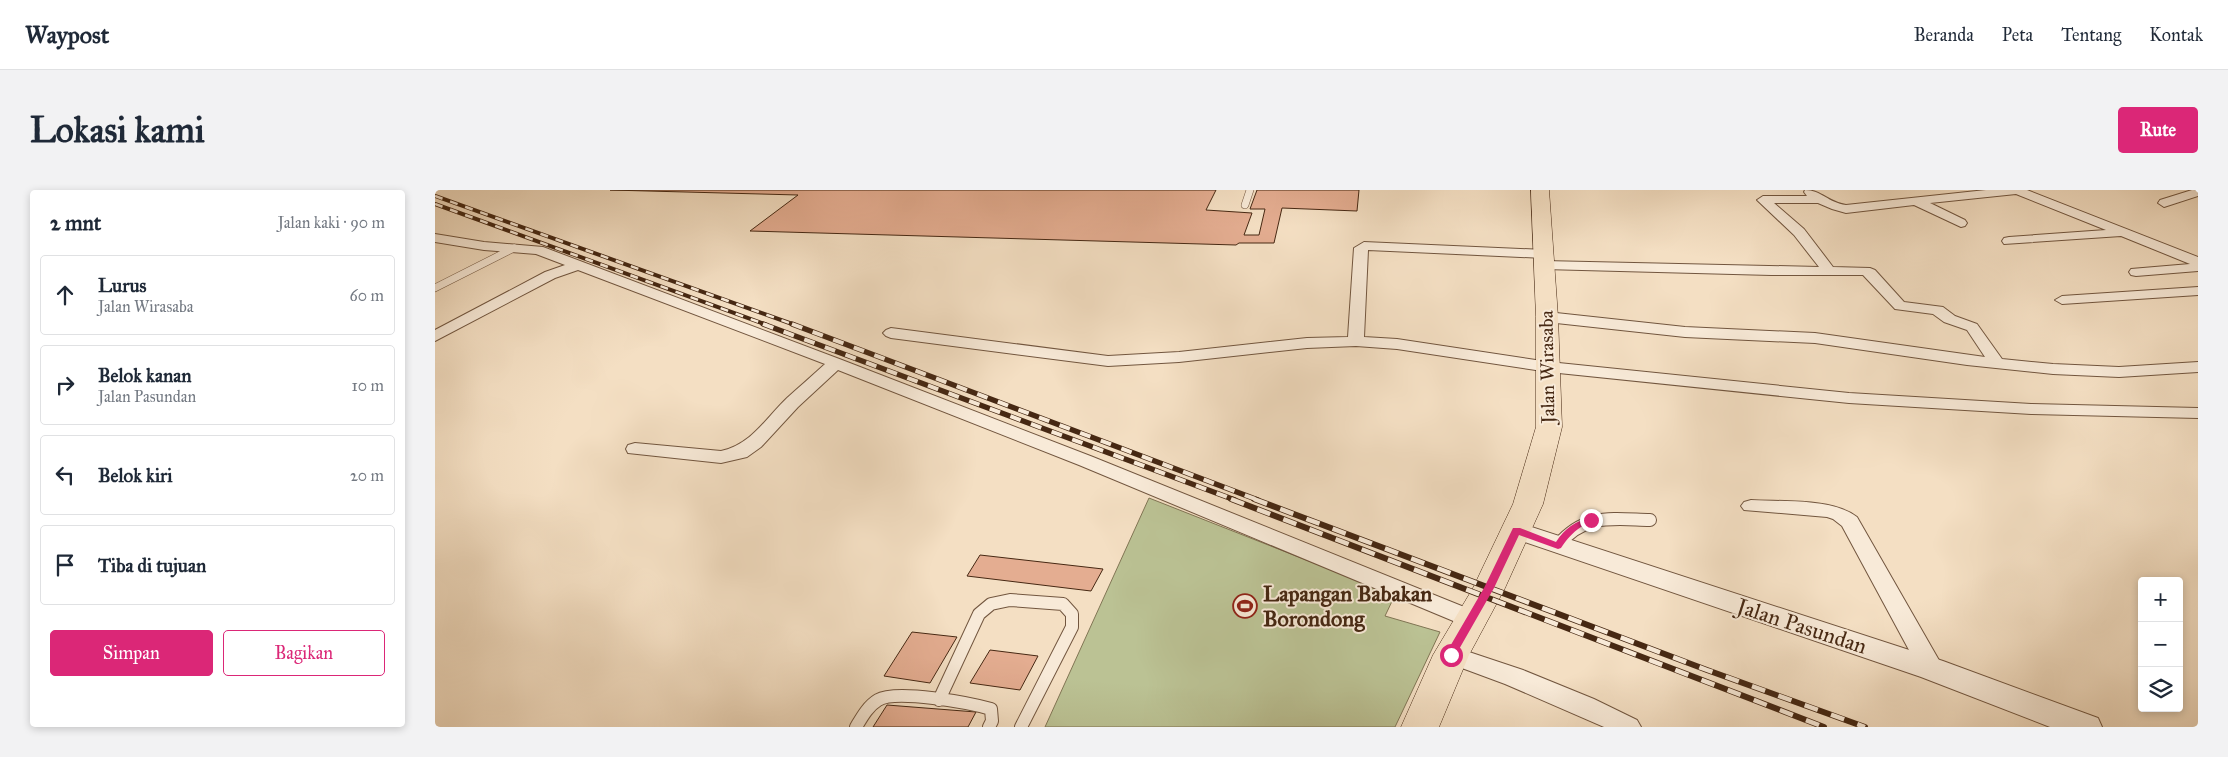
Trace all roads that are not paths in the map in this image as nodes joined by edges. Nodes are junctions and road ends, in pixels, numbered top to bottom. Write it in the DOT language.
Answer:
graph roads {
  1 [pos="1250,190"];
  2 [pos="1540,190"];
  3 [pos="1811,190"];
  4 [pos="2017,190"];
  5 [pos="2198,192"];
  6 [pos="1821,199"];
  7 [pos="1915,200"];
  8 [pos="2164,203"];
  9 [pos="1245,205"];
  10 [pos="1961,223"];
  11 [pos="2123,232"];
  12 [pos="435,238"];
  13 [pos="2009,241"];
  14 [pos="514,248"];
  15 [pos="1544,259"];
  16 [pos="2198,262"];
  17 [pos="578,265"];
  18 [pos="2198,267"];
  19 [pos="1828,270"];
  20 [pos="2136,272"];
  21 [pos="435,288"];
  22 [pos="2198,291"];
  23 [pos="2062,300"];
  24 [pos="1547,317"];
  25 [pos="891,333"];
  26 [pos="435,336"];
  27 [pos="1356,341"];
  28 [pos="836,363"];
  29 [pos="1997,363"];
  30 [pos="1549,367"];
  31 [pos="2198,367"];
  32 [pos="2198,413"];
  33 [pos="635,449"];
  34 [pos="1751,506"];
  35 [pos="1650,520"];
  36 [pos="1517,530"];
  37 [pos="1558,546"];
  38 [pos="1471,619"];
  39 [pos="1451,655"];
  40 [pos="1932,669"];
  41 [pos="939,700"];
  42 [pos="856,727"];
  43 [pos="989,727"];
  44 [pos="1021,727"];
  45 [pos="1420,727"];
  46 [pos="1627,727"];
  47 [pos="2086,727"];
  1 -- 9 [label="lane"];
  2 -- 15 [label="main road, Jalan Wirasaba"];
  3 -- 6 [label="street"];
  4 -- 7 [label="street"];
  4 -- 11 [label="street"];
  5 -- 8 [label="street"];
  6 -- 7 [label="street"];
  6 -- 19 [label="street"];
  7 -- 10 [label="street"];
  11 -- 13 [label="street"];
  11 -- 16 [label="street"];
  12 -- 14 [label="street"];
  14 -- 17 [label="street"];
  14 -- 21 [label="lane"];
  15 -- 19 [label="street"];
  15 -- 24 [label="main road, Jalan Wirasaba"];
  15 -- 27 [label="street"];
  17 -- 26 [label="street"];
  17 -- 28 [label="street"];
  18 -- 20 [label="street"];
  19 -- 29 [label="street"];
  22 -- 23 [label="street"];
  24 -- 29 [label="street"];
  24 -- 30 [label="main road, Jalan Wirasaba"];
  25 -- 27 [label="street"];
  27 -- 30 [label="street"];
  28 -- 33 [label="street"];
  28 -- 38 [label="street"];
  29 -- 31 [label="street"];
  30 -- 32 [label="street"];
  30 -- 36 [label="main road, Jalan Wirasaba"];
  34 -- 40 [label="street"];
  35 -- 37 [label="lane"];
  36 -- 37 [label="street, Jalan Pasundan"];
  36 -- 38 [label="main road, Jalan Wirasaba"];
  37 -- 40 [label="street, Jalan Pasundan"];
  38 -- 39 [label="main road, Jalan Wirasaba"];
  39 -- 45 [label="main road, Jalan Wirasaba"];
  39 -- 46 [label="street"];
  40 -- 47 [label="street, Jalan Pasundan"];
  41 -- 42 [label="lane"];
  41 -- 43 [label="lane"];
  41 -- 44 [label="lane"];
}
